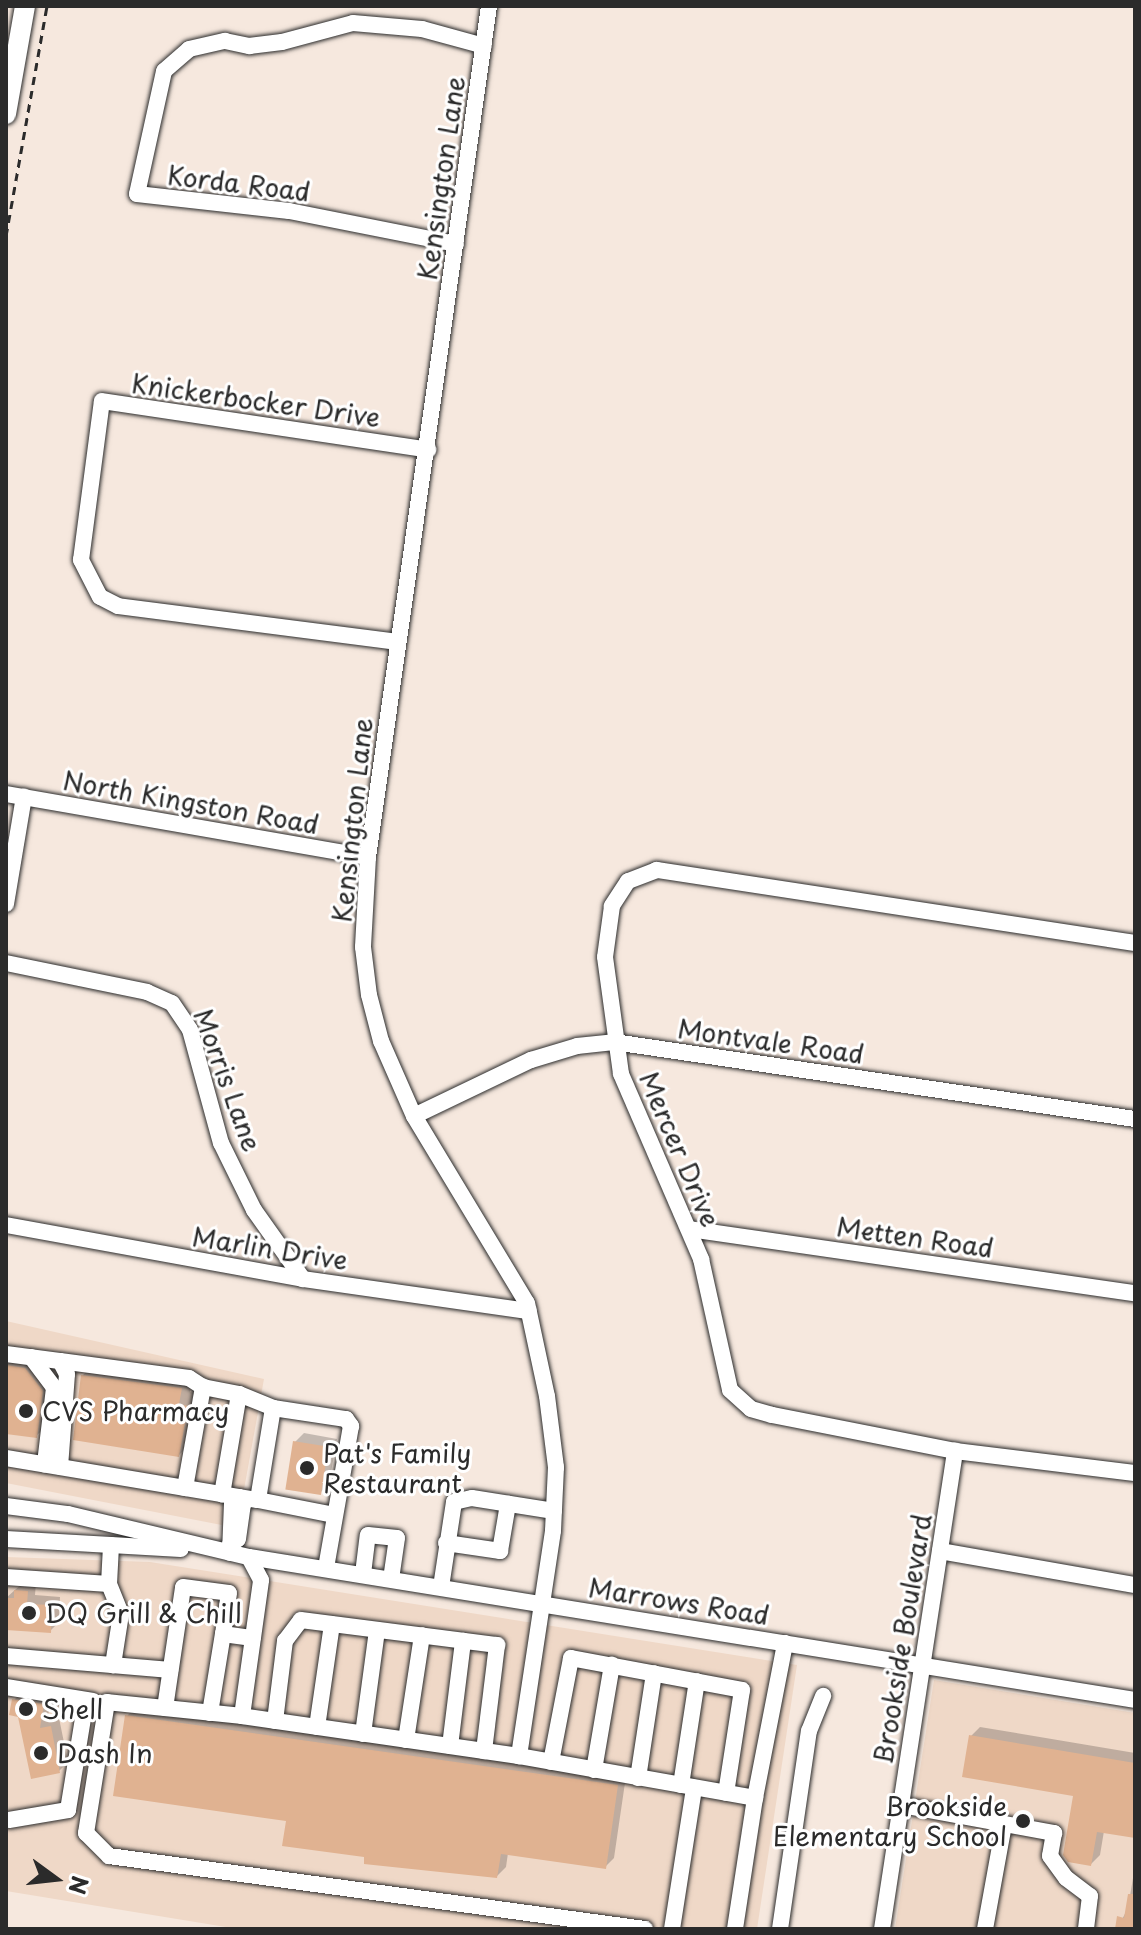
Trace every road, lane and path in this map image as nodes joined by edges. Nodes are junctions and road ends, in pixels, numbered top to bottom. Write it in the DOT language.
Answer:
graph roads {
  1 [pos="25,6"];
  2 [pos="47,6"];
  3 [pos="489,6"];
  4 [pos="484,46"];
  5 [pos="6,114"];
  6 [pos="6,236"];
  7 [pos="456,244"];
  8 [pos="428,450"];
  9 [pos="398,642"];
  10 [pos="6,794"];
  11 [pos="24,797"];
  12 [pos="368,857"];
  13 [pos="6,904"];
  14 [pos="1135,943"];
  15 [pos="6,963"];
  16 [pos="614,1042"];
  17 [pos="414,1116"];
  18 [pos="1135,1119"];
  19 [pos="6,1225"];
  20 [pos="689,1229"];
  21 [pos="303,1279"];
  22 [pos="1135,1293"];
  23 [pos="529,1311"];
  24 [pos="6,1354"];
  25 [pos="31,1357"];
  26 [pos="60,1361"];
  27 [pos="203,1387"];
  28 [pos="239,1394"];
  29 [pos="273,1408"];
  30 [pos="955,1451"];
  31 [pos="6,1458"];
  32 [pos="52,1466"];
  33 [pos="1135,1473"];
  34 [pos="185,1488"];
  35 [pos="230,1496"];
  36 [pos="258,1500"];
  37 [pos="508,1504"];
  38 [pos="6,1506"];
  39 [pos="554,1511"];
  40 [pos="334,1515"];
  41 [pos="6,1539"];
  42 [pos="446,1543"];
  43 [pos="111,1545"];
  44 [pos="225,1549"];
  45 [pos="940,1551"];
  46 [pos="249,1557"];
  47 [pos="326,1568"];
  48 [pos="363,1574"];
  49 [pos="6,1577"];
  50 [pos="391,1579"];
  51 [pos="109,1584"];
  52 [pos="1135,1585"];
  53 [pos="441,1587"];
  54 [pos="541,1603"];
  55 [pos="332,1624"];
  56 [pos="377,1630"];
  57 [pos="223,1634"];
  58 [pos="422,1635"];
  59 [pos="253,1638"];
  60 [pos="463,1641"];
  61 [pos="785,1643"];
  62 [pos="6,1656"];
  63 [pos="113,1665"];
  64 [pos="612,1665"];
  65 [pos="923,1665"];
  66 [pos="170,1670"];
  67 [pos="654,1673"];
  68 [pos="697,1681"];
  69 [pos="6,1687"];
  70 [pos="823,1696"];
  71 [pos="86,1700"];
  72 [pos="1135,1700"];
  73 [pos="107,1702"];
  74 [pos="165,1708"];
  75 [pos="210,1713"];
  76 [pos="242,1716"];
  77 [pos="275,1721"];
  78 [pos="317,1727"];
  79 [pos="363,1734"];
  80 [pos="406,1740"];
  81 [pos="450,1746"];
  82 [pos="484,1751"];
  83 [pos="519,1756"];
  84 [pos="551,1762"];
  85 [pos="594,1770"];
  86 [pos="638,1778"];
  87 [pos="687,1786"];
  88 [pos="726,1793"];
  89 [pos="755,1798"];
  90 [pos="901,1805"];
  91 [pos="7,1816"];
  92 [pos="1004,1824"];
  93 [pos="645,1929"];
  94 [pos="672,1929"];
  95 [pos="735,1929"];
  96 [pos="780,1929"];
  97 [pos="882,1929"];
  98 [pos="985,1929"];
  99 [pos="1086,1929"];
  1 -- 5 [label="main road"];
  2 -- 6 [label="path"];
  3 -- 4 [label="street, Kensington Lane"];
  4 -- 7 [label="street, Kensington Lane"];
  4 -- 7 [label="street, Korda Road"];
  7 -- 8 [label="street, Kensington Lane"];
  8 -- 9 [label="street, Kensington Lane"];
  8 -- 9 [label="street, Knickerbocker Drive"];
  9 -- 12 [label="street, Kensington Lane"];
  10 -- 11 [label="street, North Kingston Road"];
  11 -- 12 [label="street, North Kingston Road"];
  11 -- 13 [label="street"];
  12 -- 17 [label="street, Kensington Lane"];
  14 -- 16 [label="street, Mercer Drive"];
  15 -- 21 [label="street, Morris Lane"];
  16 -- 17 [label="street, Montvale Road"];
  16 -- 18 [label="street, Montvale Road"];
  16 -- 20 [label="street, Mercer Drive"];
  17 -- 23 [label="street, Kensington Lane"];
  19 -- 21 [label="street, Marlin Drive"];
  20 -- 22 [label="street, Metten Road"];
  20 -- 30 [label="street, Mercer Drive"];
  21 -- 23 [label="street, Marlin Drive"];
  23 -- 39 [label="street, Kensington Lane"];
  24 -- 25 [label="street"];
  25 -- 26 [label="street"];
  25 -- 32 [label="street"];
  26 -- 27 [label="street"];
  26 -- 32 [label="street"];
  27 -- 28 [label="street"];
  27 -- 34 [label="street"];
  28 -- 29 [label="street"];
  28 -- 35 [label="street"];
  29 -- 36 [label="street"];
  29 -- 40 [label="street"];
  30 -- 33 [label="street, Mercer Drive"];
  30 -- 45 [label="street, Brookside Boulevard"];
  31 -- 32 [label="street"];
  32 -- 34 [label="street"];
  34 -- 35 [label="street"];
  35 -- 36 [label="street"];
  35 -- 44 [label="street"];
  36 -- 40 [label="street"];
  37 -- 39 [label="street"];
  37 -- 42 [label="street"];
  37 -- 42 [label="street"];
  38 -- 44 [label="street, Marrows Road"];
  39 -- 54 [label="street, Kensington Lane"];
  40 -- 47 [label="street"];
  41 -- 43 [label="street, Marrows Road"];
  42 -- 53 [label="street"];
  43 -- 44 [label="street, Marrows Road"];
  43 -- 51 [label="street"];
  44 -- 46 [label="street, Marrows Road"];
  45 -- 52 [label="street"];
  45 -- 65 [label="street, Brookside Boulevard"];
  46 -- 47 [label="street, Marrows Road"];
  46 -- 59 [label="street"];
  47 -- 48 [label="street, Marrows Road"];
  48 -- 50 [label="street, Marrows Road"];
  48 -- 50 [label="street"];
  49 -- 51 [label="street"];
  50 -- 53 [label="street, Marrows Road"];
  51 -- 63 [label="street"];
  53 -- 54 [label="street, Marrows Road"];
  54 -- 61 [label="street, Marrows Road"];
  54 -- 83 [label="street, Kensington Lane"];
  55 -- 56 [label="street"];
  55 -- 77 [label="street"];
  55 -- 78 [label="street"];
  56 -- 58 [label="street"];
  56 -- 79 [label="street"];
  57 -- 59 [label="street"];
  57 -- 66 [label="street"];
  57 -- 75 [label="street"];
  58 -- 60 [label="street"];
  58 -- 80 [label="street"];
  59 -- 76 [label="street"];
  60 -- 81 [label="street"];
  60 -- 82 [label="street"];
  61 -- 65 [label="street, Marrows Road"];
  61 -- 89 [label="street"];
  62 -- 63 [label="street"];
  63 -- 66 [label="street"];
  64 -- 67 [label="street"];
  64 -- 84 [label="street"];
  64 -- 85 [label="street"];
  65 -- 72 [label="street, Marrows Road"];
  65 -- 90 [label="street, Brookside Boulevard"];
  66 -- 74 [label="street"];
  67 -- 68 [label="street"];
  67 -- 86 [label="street"];
  68 -- 87 [label="street"];
  68 -- 88 [label="street"];
  69 -- 71 [label="street"];
  70 -- 96 [label="street"];
  71 -- 73 [label="street"];
  71 -- 91 [label="street"];
  73 -- 74 [label="street"];
  73 -- 93 [label="street"];
  74 -- 75 [label="street"];
  75 -- 76 [label="street"];
  76 -- 77 [label="street"];
  77 -- 78 [label="street"];
  78 -- 79 [label="street"];
  79 -- 80 [label="street"];
  80 -- 81 [label="street"];
  81 -- 82 [label="street"];
  82 -- 83 [label="street"];
  83 -- 84 [label="street"];
  84 -- 85 [label="street"];
  85 -- 86 [label="street"];
  86 -- 87 [label="street"];
  87 -- 88 [label="street"];
  87 -- 94 [label="street"];
  88 -- 89 [label="street"];
  89 -- 95 [label="street"];
  90 -- 92 [label="street"];
  90 -- 97 [label="street, Brookside Boulevard"];
  92 -- 98 [label="street"];
  92 -- 99 [label="street"];
}
